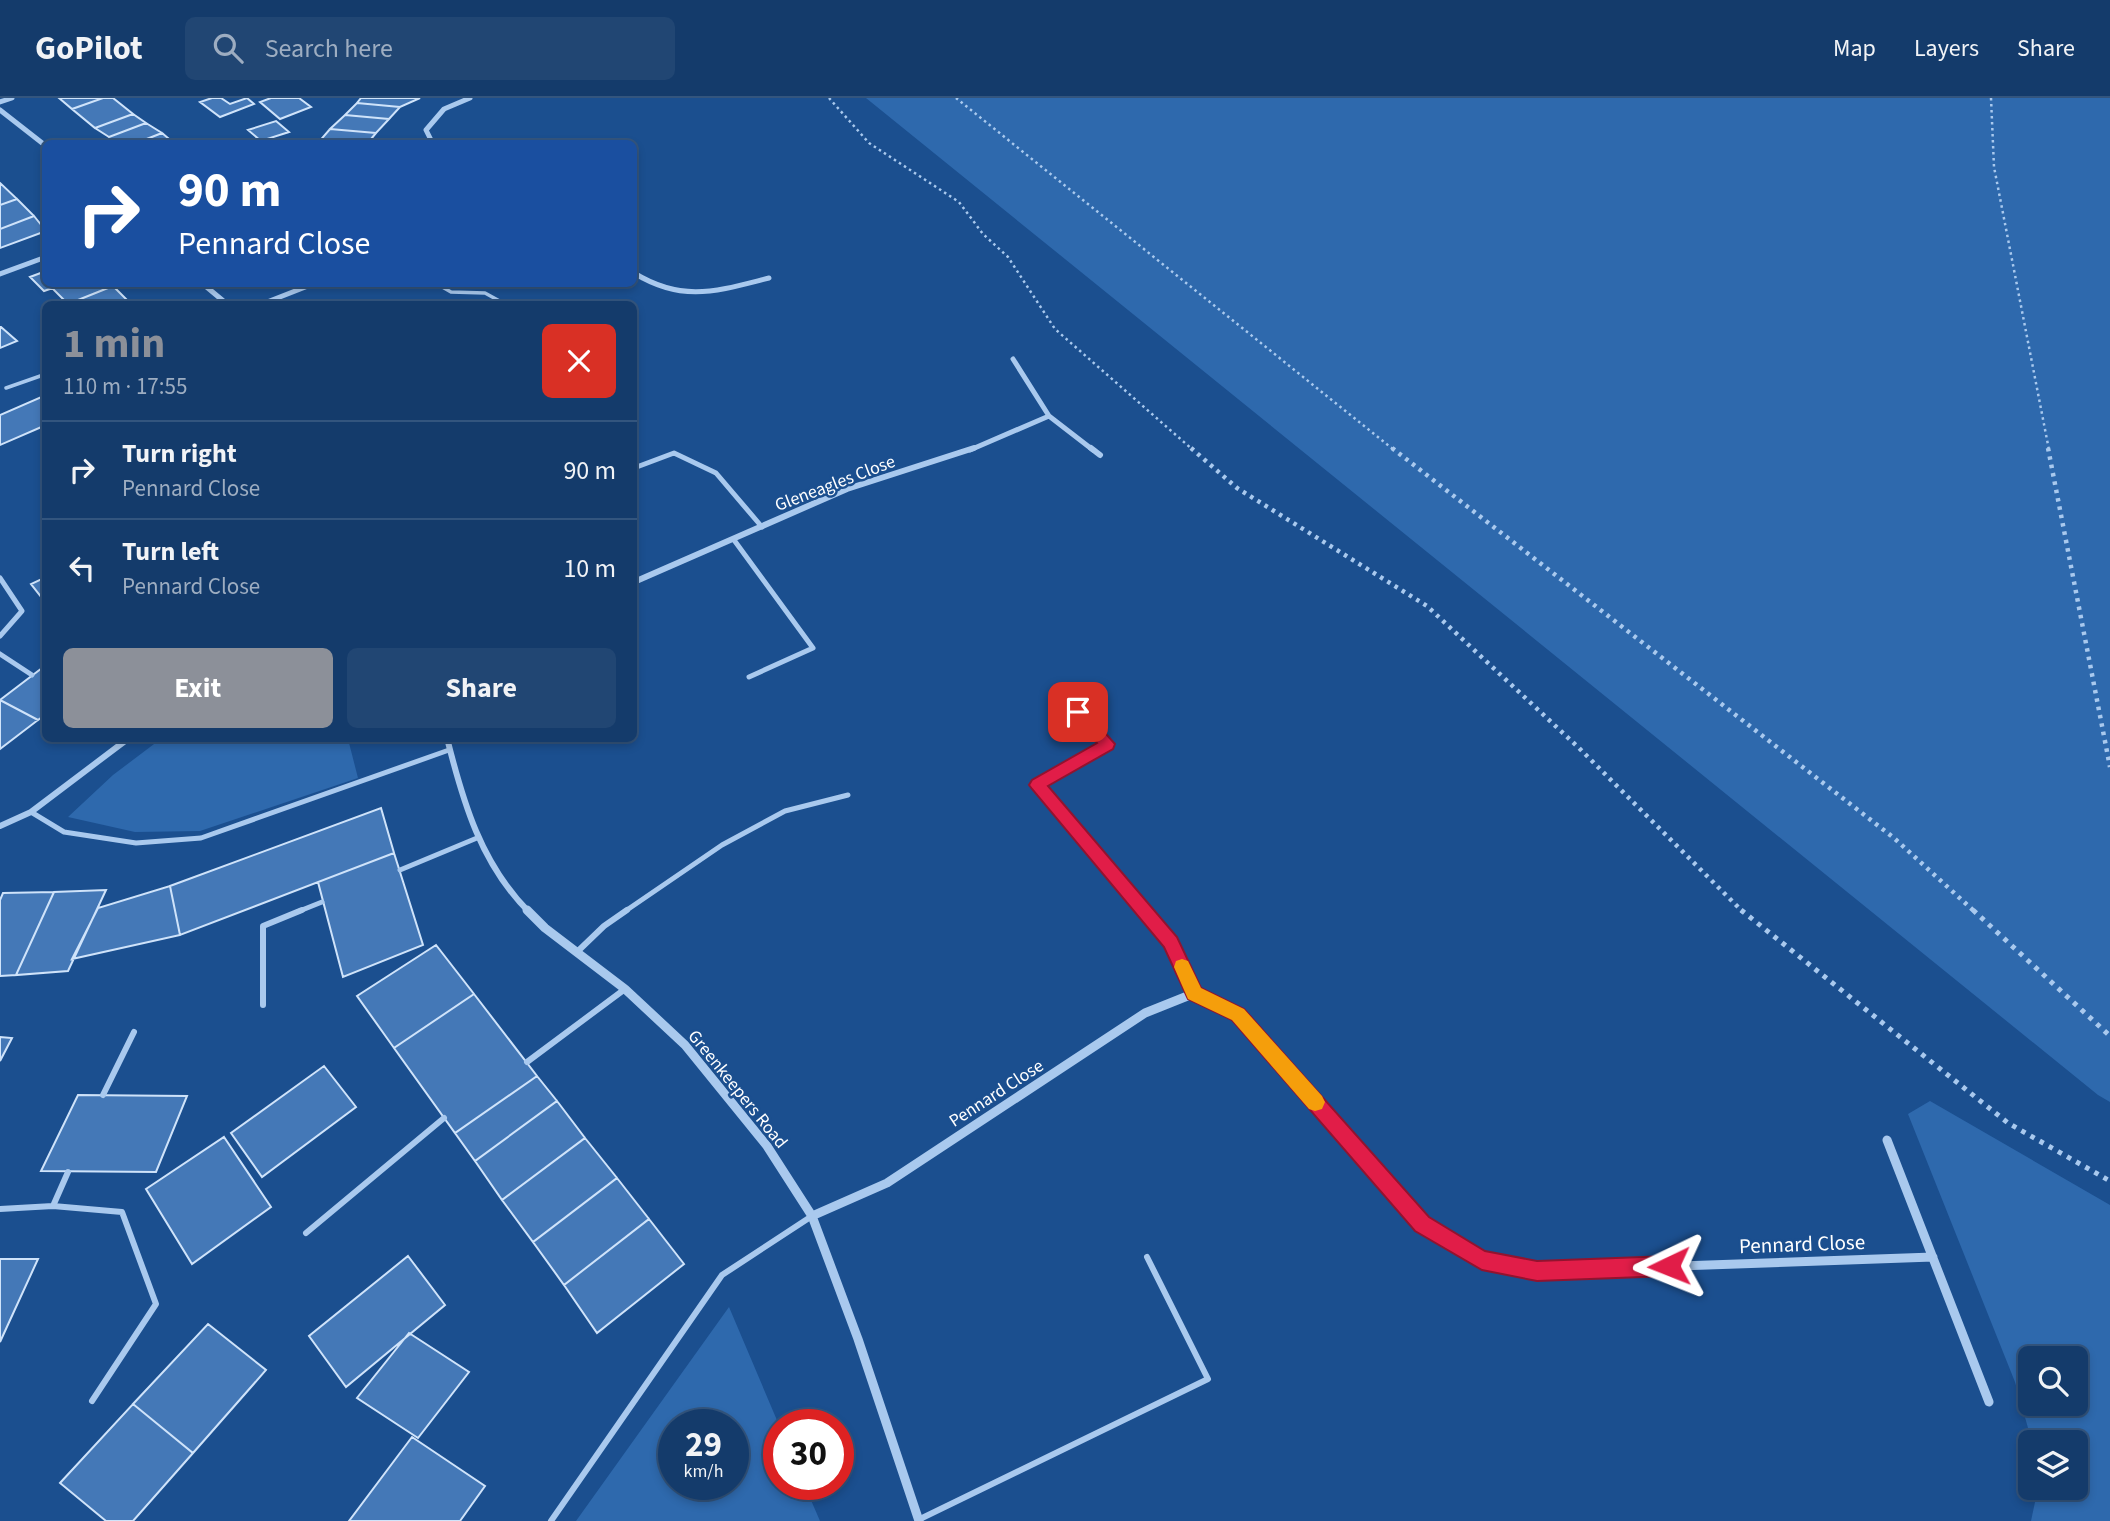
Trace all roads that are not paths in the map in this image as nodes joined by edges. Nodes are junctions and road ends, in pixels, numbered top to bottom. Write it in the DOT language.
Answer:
graph roads {
  1 [pos="12,98"];
  2 [pos="470,98"];
  3 [pos="0,102"];
  4 [pos="0,110"];
  5 [pos="431,140"];
  6 [pos="42,143"];
  7 [pos="42,258"];
  8 [pos="0,274"];
  9 [pos="637,275"];
  10 [pos="769,278"];
  11 [pos="206,287"];
  12 [pos="305,287"];
  13 [pos="442,287"];
  14 [pos="222,301"];
  15 [pos="270,301"];
  16 [pos="500,301"];
  17 [pos="1013,359"];
  18 [pos="42,375"];
  19 [pos="6,388"];
  20 [pos="1049,416"];
  21 [pos="1100,455"];
  22 [pos="637,467"];
  23 [pos="762,527"];
  24 [pos="734,540"];
  25 [pos="0,578"];
  26 [pos="637,581"];
  27 [pos="0,636"];
  28 [pos="0,653"];
  29 [pos="32,675"];
  30 [pos="749,677"];
  31 [pos="1078,712"];
  32 [pos="125,742"];
  33 [pos="448,742"];
  34 [pos="449,750"];
  35 [pos="848,795"];
  36 [pos="31,812"];
  37 [pos="0,826"];
  38 [pos="477,838"];
  39 [pos="400,870"];
  40 [pos="322,902"];
  41 [pos="577,952"];
  42 [pos="625,989"];
  43 [pos="1195,993"];
  44 [pos="263,1005"];
  45 [pos="134,1032"];
  46 [pos="527,1062"];
  47 [pos="103,1095"];
  48 [pos="444,1118"];
  49 [pos="1887,1140"];
  50 [pos="68,1172"];
  51 [pos="53,1206"];
  52 [pos="0,1209"];
  53 [pos="812,1216"];
  54 [pos="306,1233"];
  55 [pos="1147,1257"];
  56 [pos="1933,1257"];
  57 [pos="92,1401"];
  58 [pos="1989,1402"];
  59 [pos="918,1520"];
  60 [pos="551,1521"];
  1 -- 3 [label="street"];
  2 -- 5 [label="street"];
  4 -- 6 [label="street"];
  7 -- 8 [label="street"];
  9 -- 10 [label="street"];
  11 -- 14 [label="street"];
  12 -- 15 [label="street"];
  13 -- 16 [label="lane"];
  17 -- 20 [label="street"];
  18 -- 19 [label="lane"];
  20 -- 21 [label="street"];
  20 -- 23 [label="street, Gleneagles Close"];
  22 -- 23 [label="lane"];
  23 -- 24 [label="street, Gleneagles Close"];
  24 -- 26 [label="street, Gleneagles Close"];
  24 -- 30 [label="lane"];
  25 -- 27 [label="lane"];
  28 -- 29 [label="lane"];
  31 -- 43 [label="lane"];
  32 -- 36 [label="street"];
  33 -- 34 [label="street, Greenkeepers Road"];
  34 -- 36 [label="lane"];
  34 -- 38 [label="street, Greenkeepers Road"];
  35 -- 41 [label="lane"];
  36 -- 37 [label="street"];
  38 -- 39 [label="lane"];
  38 -- 41 [label="street, Greenkeepers Road"];
  40 -- 44 [label="lane"];
  41 -- 42 [label="street, Greenkeepers Road"];
  42 -- 46 [label="lane"];
  42 -- 53 [label="street, Greenkeepers Road"];
  43 -- 53 [label="street, Pennard Close"];
  43 -- 56 [label="street, Pennard Close"];
  45 -- 47 [label="lane"];
  48 -- 54 [label="lane"];
  49 -- 56 [label="street"];
  50 -- 51 [label="lane"];
  51 -- 52 [label="lane"];
  51 -- 57 [label="lane"];
  53 -- 59 [label="street, Greenkeepers Road"];
  53 -- 60 [label="lane"];
  55 -- 59 [label="lane"];
  56 -- 58 [label="street"];
}
